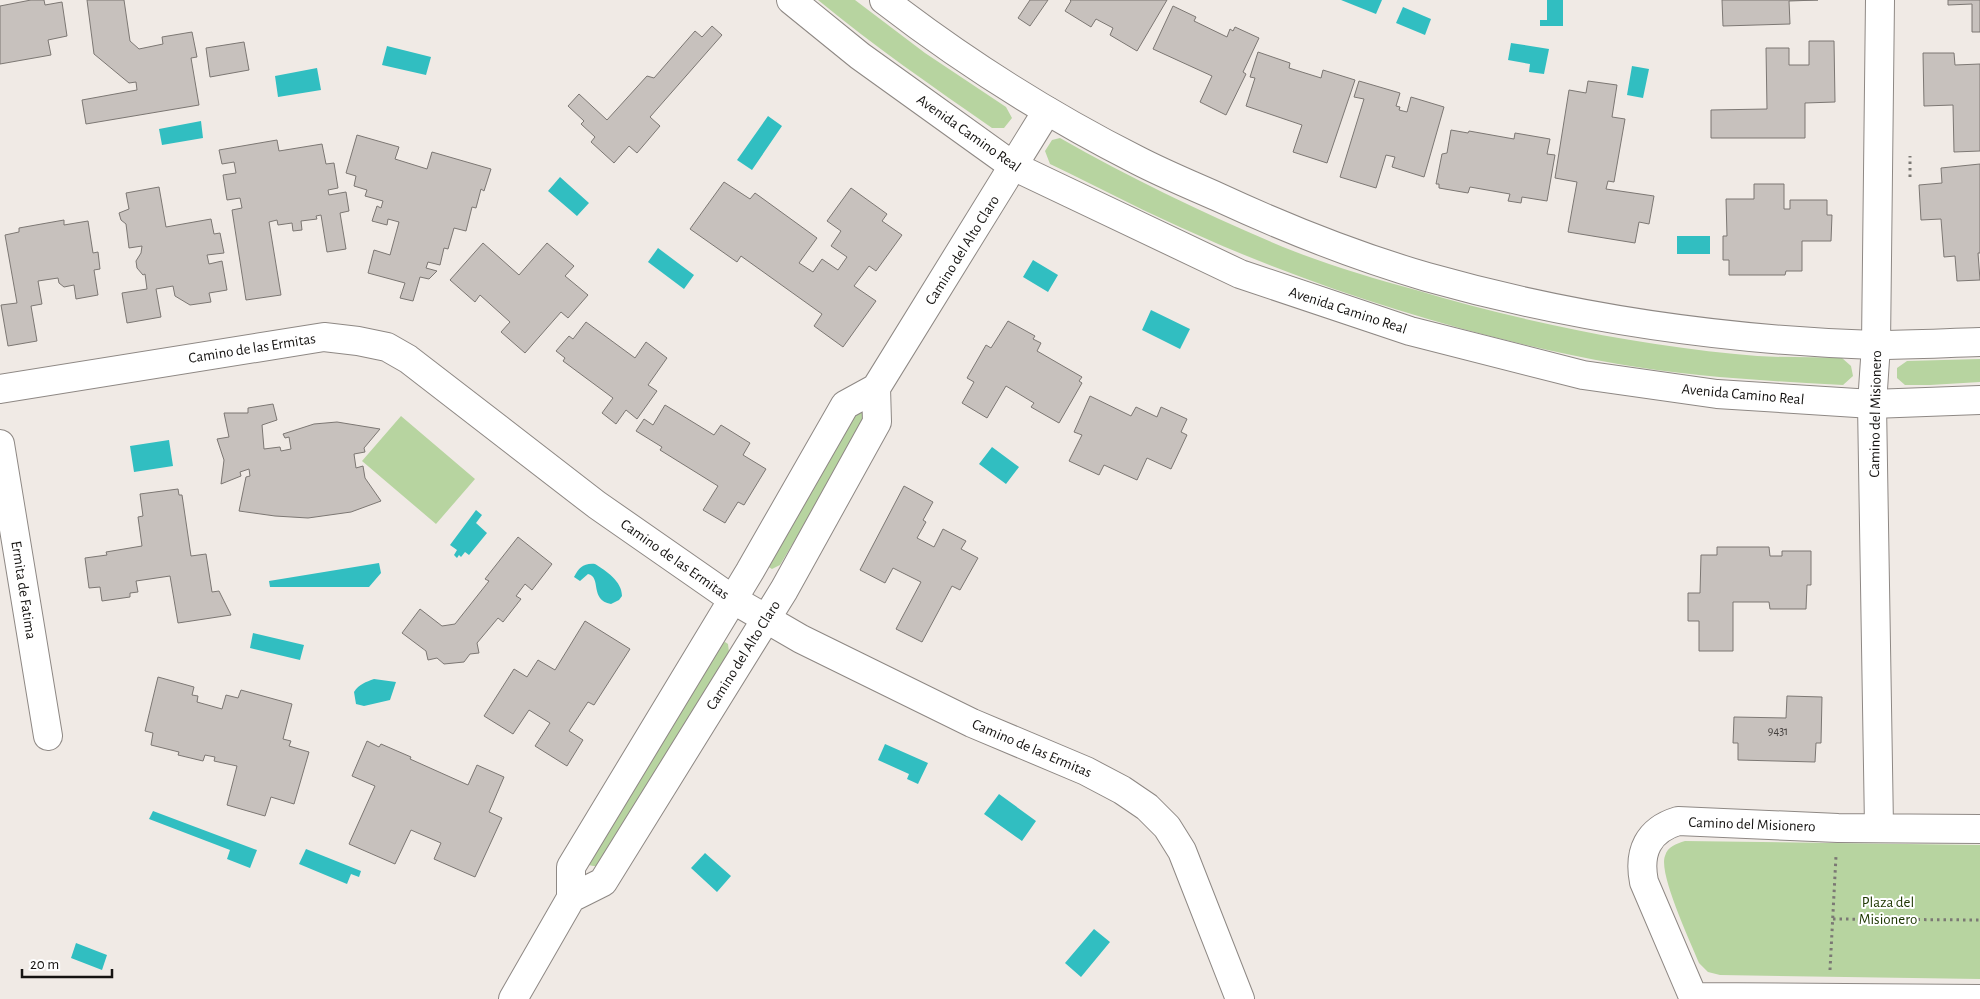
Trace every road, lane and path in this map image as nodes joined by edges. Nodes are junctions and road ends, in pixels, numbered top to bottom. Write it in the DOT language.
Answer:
graph roads {
  1 [pos="791,0"];
  2 [pos="884,0"];
  3 [pos="1880,0"];
  4 [pos="1047,111"];
  5 [pos="1013,166"];
  6 [pos="1980,342"];
  7 [pos="1876,345"];
  8 [pos="876,388"];
  9 [pos="0,389"];
  10 [pos="1980,400"];
  11 [pos="1872,404"];
  12 [pos="0,444"];
  13 [pos="732,600"];
  14 [pos="766,618"];
  15 [pos="48,736"];
  16 [pos="1838,828"];
  17 [pos="1879,828"];
  18 [pos="1980,830"];
  19 [pos="571,898"];
  20 [pos="1833,918"];
  21 [pos="1980,920"];
  22 [pos="1829,997"];
  23 [pos="1694,998"];
  24 [pos="1980,998"];
  25 [pos="513,999"];
  26 [pos="1240,999"];
  1 -- 5 [label="street, Avenida Camino Real"];
  2 -- 4 [label="street"];
  3 -- 7 [label="street, Camino del Misionero"];
  4 -- 5 [label="street, Camino del Alto Claro"];
  4 -- 7 [label="street"];
  5 -- 8 [label="street, Camino del Alto Claro"];
  5 -- 11 [label="street, Avenida Camino Real"];
  6 -- 7 [label="street"];
  7 -- 11 [label="street, Camino del Misionero"];
  8 -- 13 [label="street, Camino del Alto Claro"];
  8 -- 14 [label="street, Camino del Alto Claro"];
  9 -- 13 [label="street, Camino de las Ermitas"];
  10 -- 11 [label="street, Avenida Camino Real"];
  11 -- 17 [label="street, Camino del Misionero"];
  12 -- 15 [label="street, Ermita de Fatima"];
  13 -- 14 [label="street, Camino de las Ermitas"];
  13 -- 19 [label="street, Camino del Alto Claro"];
  14 -- 19 [label="street, Camino del Alto Claro"];
  14 -- 26 [label="street, Camino de las Ermitas"];
  16 -- 17 [label="street, Camino del Misionero"];
  16 -- 20 [label="path"];
  16 -- 23 [label="street, Camino del Misionero"];
  17 -- 18 [label="street, Camino del Misionero"];
  19 -- 25 [label="street, Camino del Alto Claro"];
  20 -- 21 [label="path"];
  20 -- 22 [label="path"];
  22 -- 23 [label="street, Camino del Misionero"];
  22 -- 24 [label="street, Camino del Misionero"];
}
